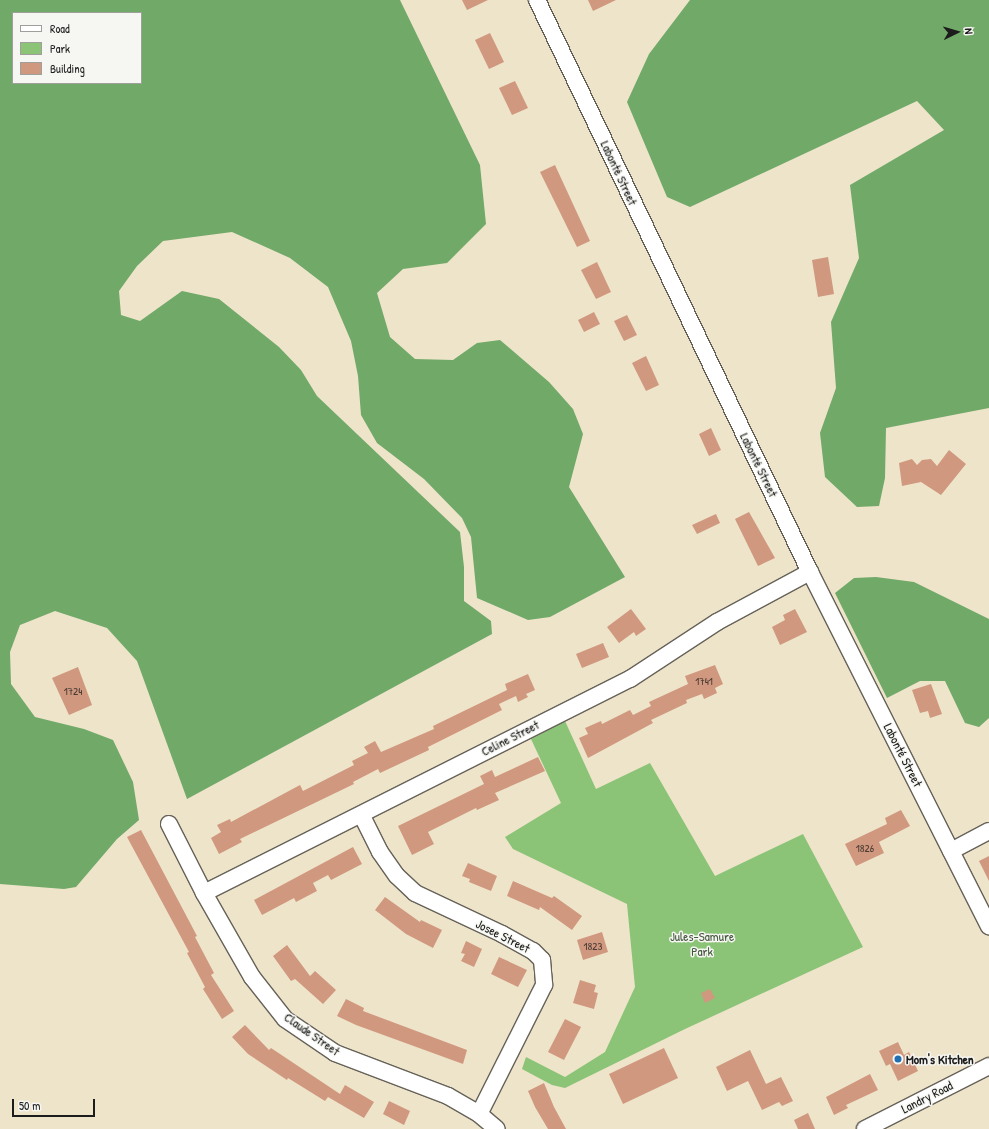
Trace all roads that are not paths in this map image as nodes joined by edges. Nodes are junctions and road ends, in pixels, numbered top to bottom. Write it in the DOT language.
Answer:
graph roads {
  1 [pos="537,0"];
  2 [pos="810,572"];
  3 [pos="362,816"];
  4 [pos="169,824"];
  5 [pos="989,831"];
  6 [pos="951,851"];
  7 [pos="204,894"];
  8 [pos="989,926"];
  9 [pos="989,1066"];
  10 [pos="479,1114"];
  11 [pos="497,1129"];
  12 [pos="865,1129"];
  1 -- 2 [label="street, Labonté Street"];
  2 -- 3 [label="street, Celine Street"];
  2 -- 6 [label="street, Labonté Street"];
  3 -- 7 [label="street, Celine Street"];
  3 -- 10 [label="street, Josee Street"];
  4 -- 7 [label="street, Claude Street"];
  5 -- 6 [label="street"];
  6 -- 8 [label="street, Labonté Street"];
  7 -- 10 [label="street, Claude Street"];
  9 -- 12 [label="street, Landry Road"];
  10 -- 11 [label="street, Claude Street"];
}
